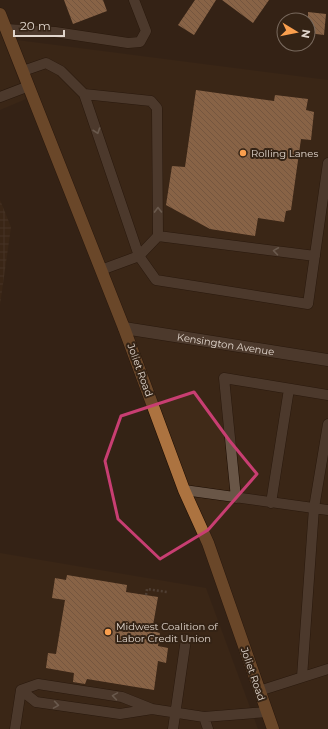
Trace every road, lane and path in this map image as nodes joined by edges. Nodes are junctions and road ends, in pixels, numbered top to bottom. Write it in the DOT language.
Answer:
graph roads {
  1 [pos="134,0"];
  2 [pos="0,14"];
  3 [pos="6,29"];
  4 [pos="23,71"];
  5 [pos="29,86"];
  6 [pos="84,94"];
  7 [pos="0,97"];
  8 [pos="328,163"];
  9 [pos="158,236"];
  10 [pos="139,256"];
  11 [pos="315,256"];
  12 [pos="101,270"];
  13 [pos="124,328"];
  14 [pos="328,360"];
  15 [pos="289,389"];
  16 [pos="328,395"];
  17 [pos="328,424"];
  18 [pos="184,490"];
  19 [pos="236,498"];
  20 [pos="271,503"];
  21 [pos="314,508"];
  22 [pos="328,510"];
  23 [pos="167,592"];
  24 [pos="146,595"];
  25 [pos="186,639"];
  26 [pos="328,669"];
  27 [pos="302,678"];
  28 [pos="21,690"];
  29 [pos="259,691"];
  30 [pos="152,709"];
  31 [pos="267,712"];
  32 [pos="176,713"];
  33 [pos="204,717"];
  34 [pos="15,729"];
  35 [pos="173,729"];
  36 [pos="208,729"];
  37 [pos="274,729"];
  1 -- 3 [label="lane"];
  2 -- 3 [label="main road, Joliet Road"];
  3 -- 4 [label="main road, Joliet Road"];
  4 -- 5 [label="main road, Joliet Road"];
  4 -- 6 [label="lane"];
  5 -- 7 [label="lane"];
  5 -- 12 [label="main road, Joliet Road"];
  9 -- 6 [label="lane, one-way"];
  6 -- 10 [label="lane, one-way"];
  8 -- 11 [label="lane"];
  9 -- 10 [label="lane"];
  11 -- 9 [label="lane, one-way"];
  10 -- 11 [label="lane"];
  10 -- 12 [label="lane"];
  12 -- 13 [label="main road, Joliet Road"];
  13 -- 14 [label="street, Kensington Avenue"];
  13 -- 18 [label="main road, Joliet Road"];
  15 -- 16 [label="lane"];
  15 -- 19 [label="lane"];
  15 -- 20 [label="lane"];
  17 -- 21 [label="lane"];
  18 -- 19 [label="lane"];
  18 -- 29 [label="main road, Joliet Road"];
  19 -- 20 [label="lane"];
  20 -- 21 [label="lane"];
  21 -- 22 [label="lane"];
  21 -- 27 [label="lane"];
  23 -- 24 [label="path"];
  25 -- 32 [label="lane"];
  26 -- 27 [label="lane"];
  27 -- 29 [label="lane"];
  30 -- 28 [label="lane, one-way"];
  28 -- 30 [label="lane, one-way"];
  28 -- 34 [label="lane"];
  29 -- 31 [label="main road, Joliet Road"];
  30 -- 32 [label="lane"];
  31 -- 33 [label="lane"];
  31 -- 37 [label="main road, Joliet Road"];
  32 -- 33 [label="lane"];
  32 -- 35 [label="lane"];
  33 -- 36 [label="lane"];
}
